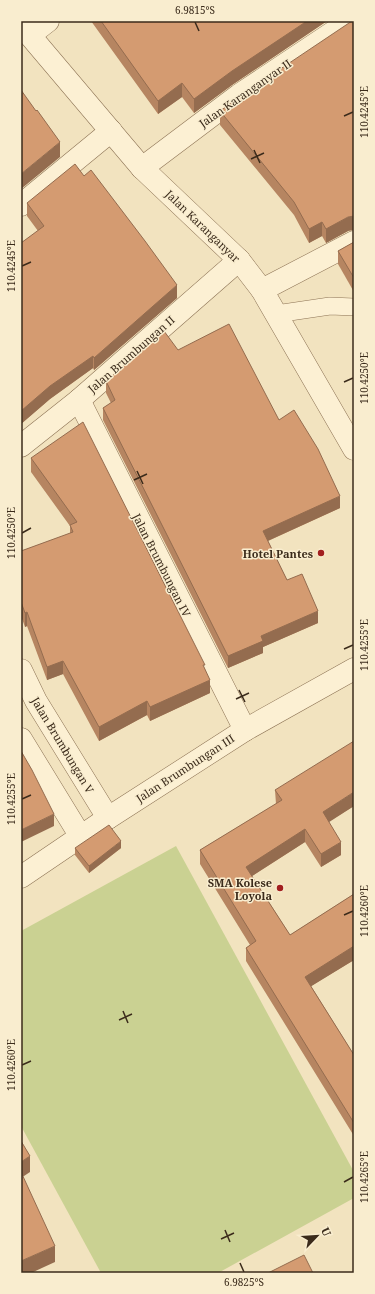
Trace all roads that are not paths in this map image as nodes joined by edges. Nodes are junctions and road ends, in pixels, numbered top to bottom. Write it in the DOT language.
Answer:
graph roads {
  1 [pos="48,21"];
  2 [pos="350,21"];
  3 [pos="26,30"];
  4 [pos="111,131"];
  5 [pos="142,168"];
  6 [pos="21,205"];
  7 [pos="354,242"];
  8 [pos="239,260"];
  9 [pos="262,290"];
  10 [pos="354,307"];
  11 [pos="276,314"];
  12 [pos="79,400"];
  13 [pos="21,446"];
  14 [pos="354,449"];
  15 [pos="354,669"];
  16 [pos="21,670"];
  17 [pos="245,730"];
  18 [pos="21,740"];
  19 [pos="108,818"];
  20 [pos="81,836"];
  21 [pos="21,877"];
  1 -- 3 [label="street"];
  2 -- 5 [label="street, Jalan Karanganyar II"];
  3 -- 4 [label="street, Jalan Karanganyar"];
  4 -- 5 [label="street, Jalan Karanganyar"];
  4 -- 6 [label="street"];
  5 -- 8 [label="street, Jalan Karanganyar"];
  7 -- 9 [label="street"];
  8 -- 9 [label="street, Jalan Karanganyar"];
  8 -- 12 [label="street, Jalan Brumbungan II"];
  9 -- 11 [label="street, Jalan Karanganyar"];
  10 -- 11 [label="lane"];
  11 -- 14 [label="street, Jalan Karanganyar"];
  12 -- 13 [label="street, Jalan Brumbungan II"];
  12 -- 17 [label="street, Jalan Brumbungan IV"];
  15 -- 17 [label="street, Jalan Brumbungan III"];
  16 -- 19 [label="street, Jalan Brumbungan V"];
  17 -- 19 [label="street, Jalan Brumbungan III"];
  18 -- 20 [label="street"];
  19 -- 20 [label="street, Jalan Brumbungan III"];
  20 -- 21 [label="street, Jalan Brumbungan III"];
}
